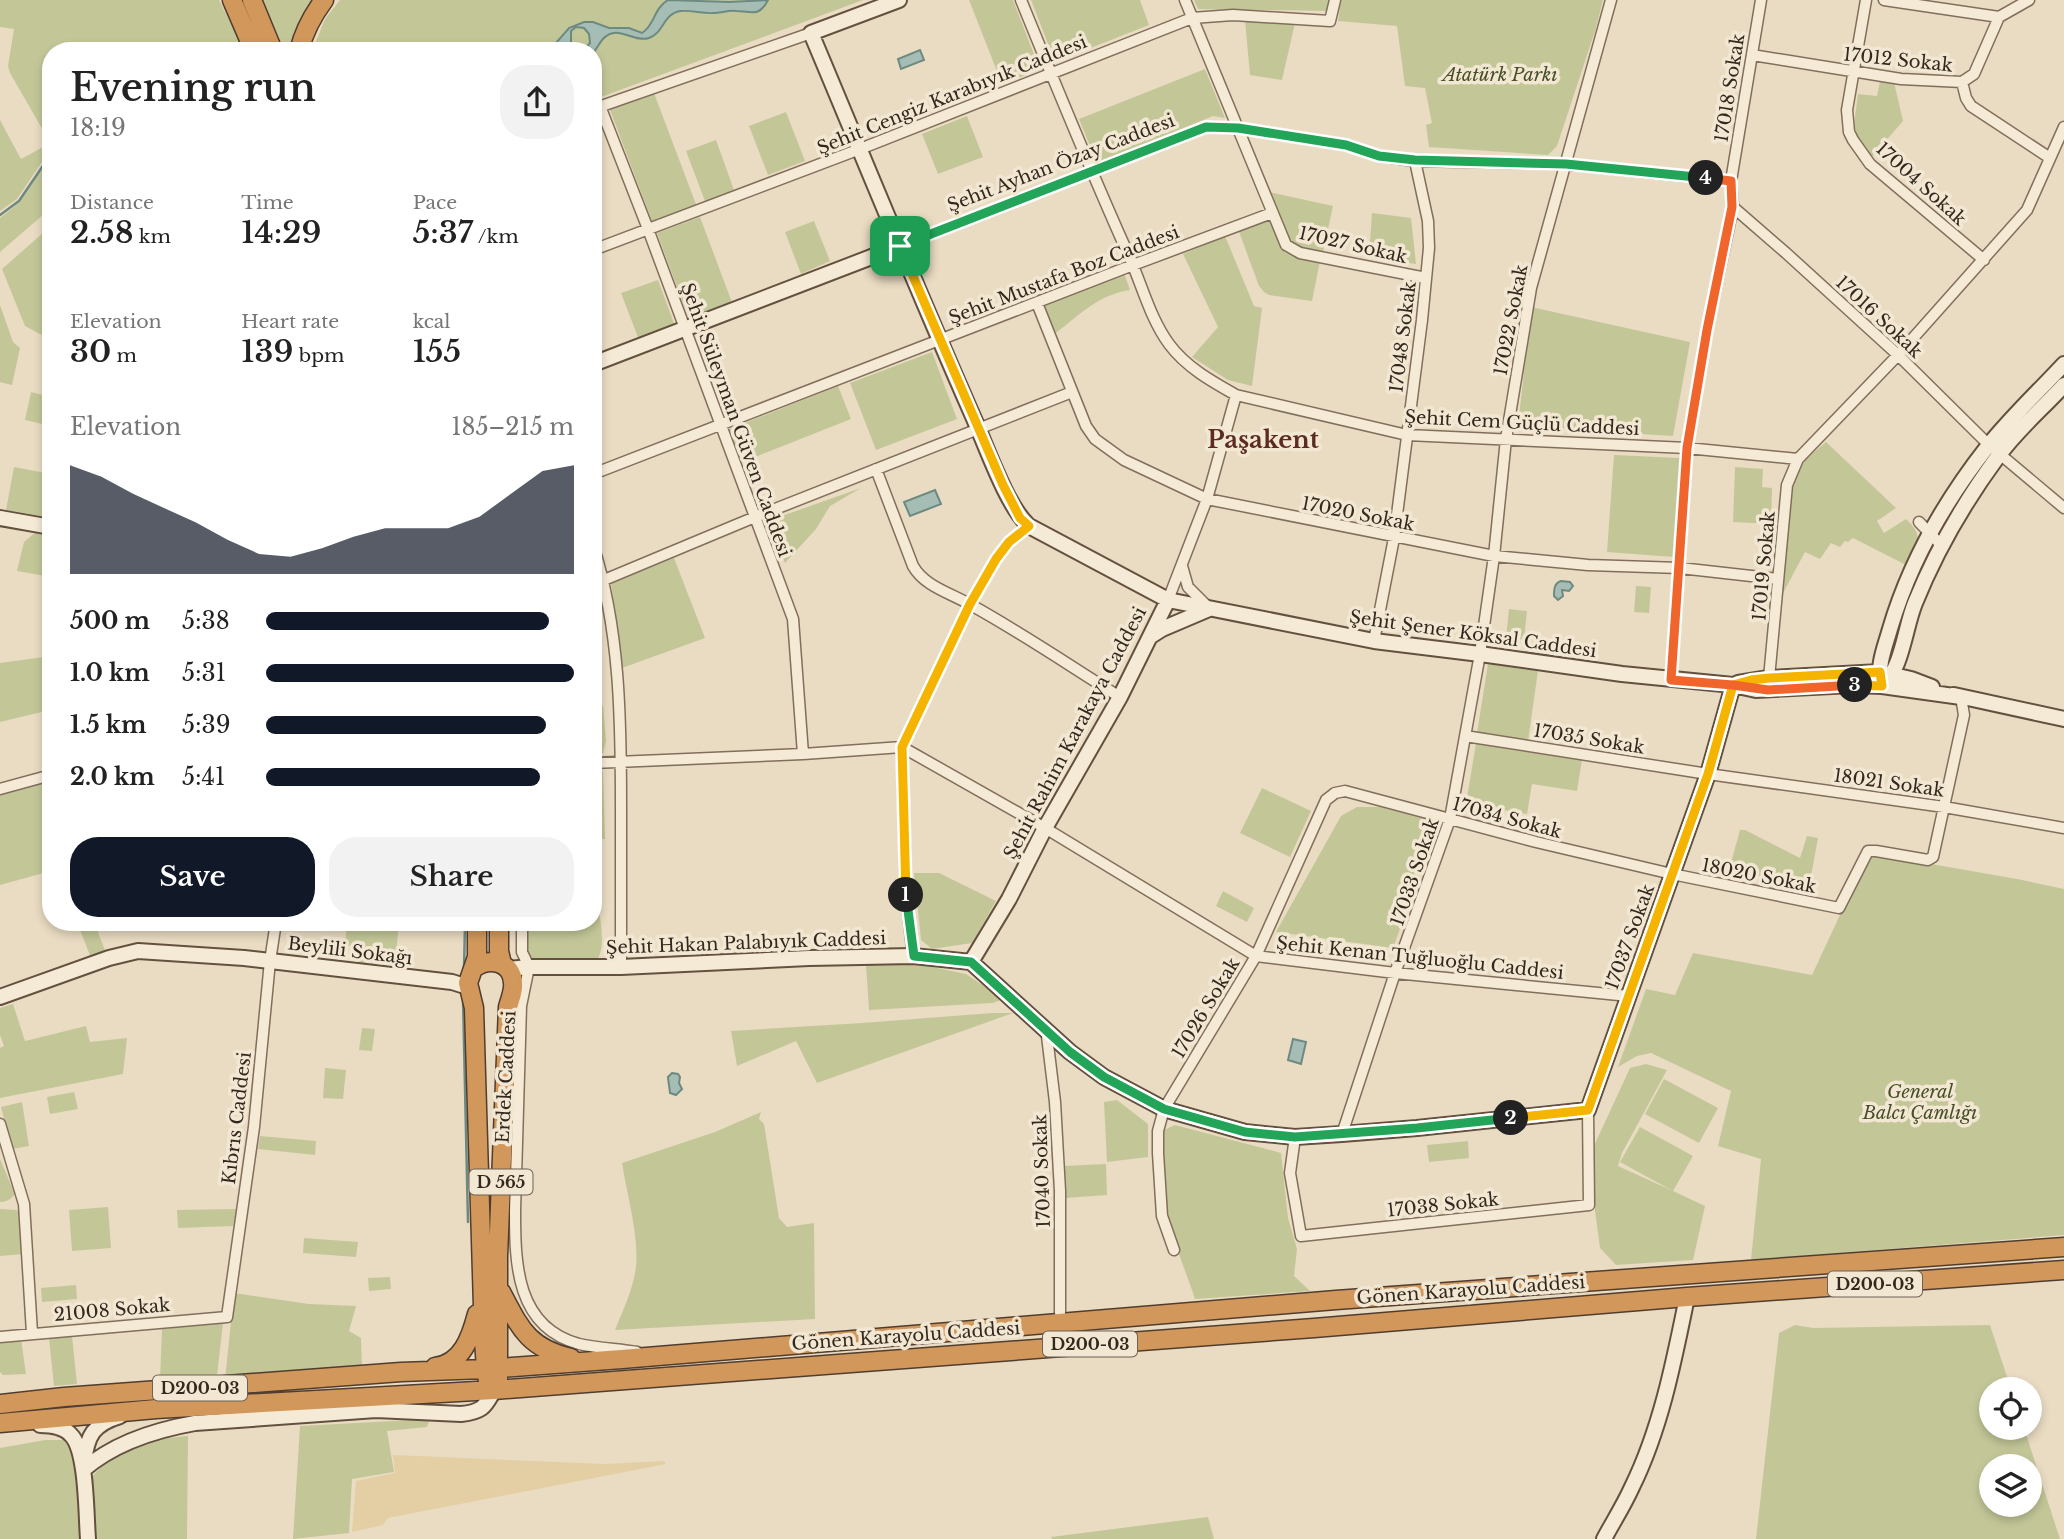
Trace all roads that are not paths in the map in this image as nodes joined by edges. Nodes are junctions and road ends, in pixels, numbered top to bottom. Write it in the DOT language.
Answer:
graph roads {
  1 [pos="232,0"];
  2 [pos="324,0"];
  3 [pos="899,0"];
  4 [pos="1021,0"];
  5 [pos="1185,0"];
  6 [pos="1335,0"];
  7 [pos="1611,0"];
  8 [pos="1761,0"];
  9 [pos="1866,0"];
  10 [pos="1884,0"];
  11 [pos="2029,0"];
  12 [pos="250,11"];
  13 [pos="2000,17"];
  14 [pos="1192,18"];
  15 [pos="811,33"];
  16 [pos="253,42"];
  17 [pos="268,42"];
  18 [pos="301,42"];
  19 [pos="1752,55"];
  20 [pos="1853,71"];
  21 [pos="1051,73"];
  22 [pos="1962,82"];
  23 [pos="602,105"];
  24 [pos="602,119"];
  25 [pos="2064,127"];
  26 [pos="1238,128"];
  27 [pos="860,149"];
  28 [pos="2050,158"];
  29 [pos="1415,160"];
  30 [pos="1566,164"];
  31 [pos="1092,173"];
  32 [pos="1731,181"];
  33 [pos="1732,207"];
  34 [pos="1272,213"];
  35 [pos="648,229"];
  36 [pos="900,246"];
  37 [pos="602,247"];
  38 [pos="1984,260"];
  39 [pos="1133,265"];
  40 [pos="1426,278"];
  41 [pos="1037,303"];
  42 [pos="685,329"];
  43 [pos="939,340"];
  44 [pos="1898,355"];
  45 [pos="602,361"];
  46 [pos="2064,364"];
  47 [pos="2064,385"];
  48 [pos="1072,393"];
  49 [pos="1236,395"];
  50 [pos="721,425"];
  51 [pos="979,429"];
  52 [pos="1407,435"];
  53 [pos="1506,439"];
  54 [pos="1687,448"];
  55 [pos="1994,449"];
  56 [pos="1798,459"];
  57 [pos="876,469"];
  58 [pos="602,471"];
  59 [pos="1207,499"];
  60 [pos="2064,508"];
  61 [pos="755,517"];
  62 [pos="0,518"];
  63 [pos="42,525"];
  64 [pos="1029,526"];
  65 [pos="1924,527"];
  66 [pos="1394,538"];
  67 [pos="1941,545"];
  68 [pos="1494,556"];
  69 [pos="1182,565"];
  70 [pos="1680,568"];
  71 [pos="602,574"];
  72 [pos="1778,579"];
  73 [pos="604,580"];
  74 [pos="1168,600"];
  75 [pos="970,604"];
  76 [pos="1210,608"];
  77 [pos="1150,637"];
  78 [pos="1374,641"];
  79 [pos="1480,654"];
  80 [pos="1769,678"];
  81 [pos="1885,678"];
  82 [pos="1671,680"];
  83 [pos="1733,685"];
  84 [pos="1120,697"];
  85 [pos="1961,697"];
  86 [pos="1979,701"];
  87 [pos="1964,715"];
  88 [pos="2064,719"];
  89 [pos="1465,736"];
  90 [pos="902,747"];
  91 [pos="803,754"];
  92 [pos="621,762"];
  93 [pos="602,763"];
  94 [pos="1708,774"];
  95 [pos="42,777"];
  96 [pos="0,789"];
  97 [pos="1335,793"];
  98 [pos="1944,807"];
  99 [pos="1450,819"];
  100 [pos="1045,828"];
  101 [pos="2064,828"];
  102 [pos="1672,874"];
  103 [pos="275,931"];
  104 [pos="477,931"];
  105 [pos="499,931"];
  106 [pos="522,931"];
  107 [pos="914,956"];
  108 [pos="1256,956"];
  109 [pos="270,961"];
  110 [pos="971,962"];
  111 [pos="621,967"];
  112 [pos="1395,973"];
  113 [pos="514,974"];
  114 [pos="467,982"];
  115 [pos="1629,996"];
  116 [pos="0,997"];
  117 [pos="1046,1028"];
  118 [pos="1164,1109"];
  119 [pos="1588,1110"];
  120 [pos="0,1124"];
  121 [pos="1342,1134"];
  122 [pos="1295,1137"];
  123 [pos="1589,1205"];
  124 [pos="2064,1247"];
  125 [pos="1174,1250"];
  126 [pos="1911,1258"];
  127 [pos="1763,1269"];
  128 [pos="2064,1270"];
  129 [pos="1665,1276"];
  130 [pos="491,1289"];
  131 [pos="1687,1297"];
  132 [pos="1251,1308"];
  133 [pos="1060,1313"];
  134 [pos="227,1317"];
  135 [pos="32,1333"];
  136 [pos="0,1337"];
  137 [pos="669,1356"];
  138 [pos="622,1359"];
  139 [pos="595,1361"];
  140 [pos="492,1369"];
  141 [pos="401,1372"];
  142 [pos="494,1390"];
  143 [pos="0,1404"];
  144 [pos="156,1409"];
  145 [pos="0,1424"];
  146 [pos="83,1470"];
  147 [pos="88,1539"];
  148 [pos="1604,1539"];
  1 -- 12 [label="highway"];
  2 -- 18 [label="highway"];
  3 -- 15 [label="main road"];
  4 -- 21 [label="street, Şehit Cem Güçlü Caddesi"];
  5 -- 14 [label="street, 17027 Sokak"];
  6 -- 14 [label="street, Şehit Cengiz Karabıyık Caddesi"];
  7 -- 30 [label="street, 17022 Sokak"];
  8 -- 19 [label="street, 17018 Sokak"];
  9 -- 20 [label="street, 17004 Sokak"];
  10 -- 13 [label="street"];
  11 -- 13 [label="street"];
  12 -- 16 [label="highway"];
  12 -- 17 [label="highway"];
  13 -- 22 [label="street"];
  14 -- 21 [label="street, Şehit Cengiz Karabıyık Caddesi"];
  14 -- 26 [label="street, 17027 Sokak"];
  15 -- 23 [label="street"];
  15 -- 27 [label="main road, Şehit Şener Köksal Caddesi"];
  19 -- 20 [label="street, 17012 Sokak"];
  19 -- 32 [label="street, 17018 Sokak"];
  20 -- 22 [label="street, 17012 Sokak"];
  20 -- 38 [label="street, 17004 Sokak"];
  21 -- 27 [label="street, Şehit Cengiz Karabıyık Caddesi"];
  21 -- 31 [label="street, Şehit Cem Güçlü Caddesi"];
  22 -- 28 [label="street, 17012 Sokak"];
  24 -- 35 [label="street, Şehit Süleyman Güven Caddesi"];
  25 -- 28 [label="street"];
  26 -- 29 [label="street, Şehit Ayhan Özay Caddesi"];
  26 -- 31 [label="street, Şehit Ayhan Özay Caddesi"];
  26 -- 34 [label="street, 17027 Sokak"];
  27 -- 35 [label="street, Şehit Cengiz Karabıyık Caddesi"];
  27 -- 36 [label="main road, Şehit Şener Köksal Caddesi"];
  28 -- 38 [label="street"];
  29 -- 30 [label="street, Şehit Ayhan Özay Caddesi"];
  29 -- 40 [label="street, 17048 Sokak"];
  30 -- 32 [label="street, Şehit Ayhan Özay Caddesi"];
  30 -- 53 [label="street, 17022 Sokak"];
  31 -- 36 [label="street, Şehit Ayhan Özay Caddesi"];
  31 -- 39 [label="street, Şehit Cem Güçlü Caddesi"];
  32 -- 33 [label="street, 17018 Sokak"];
  33 -- 44 [label="street, 17016 Sokak"];
  33 -- 54 [label="street, 17018 Sokak"];
  34 -- 39 [label="street, Şehit Mustafa Boz Caddesi"];
  34 -- 40 [label="street, 17027 Sokak"];
  35 -- 37 [label="street, Şehit Cengiz Karabıyık Caddesi"];
  35 -- 42 [label="street, Şehit Süleyman Güven Caddesi"];
  36 -- 42 [label="main road, Şehit Ayhan Özay Caddesi"];
  36 -- 43 [label="main road, Şehit Şener Köksal Caddesi"];
  38 -- 44 [label="street"];
  39 -- 41 [label="street, Şehit Mustafa Boz Caddesi"];
  39 -- 49 [label="street, Şehit Cem Güçlü Caddesi"];
  40 -- 52 [label="street, 17048 Sokak"];
  41 -- 43 [label="street, Şehit Mustafa Boz Caddesi"];
  41 -- 48 [label="street, 17020 Sokak"];
  42 -- 45 [label="main road, Şehit Ayhan Özay Caddesi"];
  42 -- 50 [label="street, Şehit Süleyman Güven Caddesi"];
  43 -- 50 [label="street, Şehit Mustafa Boz Caddesi"];
  43 -- 51 [label="main road, Şehit Şener Köksal Caddesi"];
  44 -- 55 [label="street, 17016 Sokak"];
  44 -- 56 [label="street"];
  46 -- 55 [label="main road"];
  47 -- 55 [label="main road"];
  48 -- 51 [label="street"];
  48 -- 59 [label="street, 17020 Sokak"];
  49 -- 52 [label="street, Şehit Cem Güçlü Caddesi"];
  49 -- 59 [label="street, Şehit Rahim Karakaya Caddesi"];
  50 -- 58 [label="street, Şehit Mustafa Boz Caddesi"];
  50 -- 61 [label="street, Şehit Süleyman Güven Caddesi"];
  51 -- 57 [label="street"];
  51 -- 64 [label="main road, Şehit Şener Köksal Caddesi"];
  52 -- 53 [label="street, Şehit Cem Güçlü Caddesi"];
  52 -- 66 [label="street"];
  53 -- 54 [label="street, Şehit Cem Güçlü Caddesi"];
  53 -- 68 [label="street, 17022 Sokak"];
  54 -- 56 [label="street, Şehit Cem Güçlü Caddesi"];
  54 -- 70 [label="street, 17018 Sokak"];
  55 -- 60 [label="street, 17016 Sokak"];
  55 -- 65 [label="main road"];
  55 -- 67 [label="main road"];
  56 -- 72 [label="street, 17019 Sokak"];
  57 -- 61 [label="street"];
  57 -- 75 [label="street"];
  59 -- 66 [label="street, 17020 Sokak"];
  59 -- 69 [label="street, Şehit Rahim Karakaya Caddesi"];
  61 -- 73 [label="street"];
  61 -- 91 [label="street, Şehit Süleyman Güven Caddesi"];
  62 -- 63 [label="main road"];
  64 -- 74 [label="main road, Şehit Şener Köksal Caddesi"];
  64 -- 75 [label="street"];
  65 -- 67 [label="street"];
  65 -- 81 [label="main road"];
  66 -- 68 [label="street, 17020 Sokak"];
  66 -- 78 [label="street"];
  67 -- 81 [label="main road"];
  68 -- 70 [label="street, 17020 Sokak"];
  68 -- 79 [label="street, 17022 Sokak"];
  69 -- 74 [label="street, Şehit Rahim Karakaya Caddesi"];
  69 -- 76 [label="street"];
  70 -- 72 [label="street, 17020 Sokak"];
  70 -- 82 [label="street, 17018 Sokak"];
  71 -- 73 [label="street"];
  72 -- 80 [label="street, 17019 Sokak"];
  73 -- 92 [label="street"];
  74 -- 76 [label="main road, Şehit Şener Köksal Caddesi"];
  74 -- 77 [label="main road, Şehit Rahim Karakaya Caddesi"];
  75 -- 84 [label="street"];
  75 -- 90 [label="street"];
  76 -- 77 [label="main road"];
  76 -- 78 [label="main road, Şehit Şener Köksal Caddesi"];
  77 -- 84 [label="main road, Şehit Rahim Karakaya Caddesi"];
  78 -- 79 [label="main road, Şehit Şener Köksal Caddesi"];
  79 -- 82 [label="main road, Şehit Şener Köksal Caddesi"];
  79 -- 89 [label="street, 17033 Sokak"];
  80 -- 81 [label="main road, Şehit Şener Köksal Caddesi"];
  80 -- 83 [label="main road, Şehit Şener Köksal Caddesi"];
  81 -- 83 [label="main road, Şehit Şener Köksal Caddesi"];
  81 -- 85 [label="main road"];
  82 -- 83 [label="main road, Şehit Şener Köksal Caddesi"];
  83 -- 94 [label="main road, 17037 Sokak"];
  84 -- 100 [label="main road, Şehit Rahim Karakaya Caddesi"];
  85 -- 86 [label="main road"];
  85 -- 87 [label="street"];
  86 -- 87 [label="street"];
  86 -- 88 [label="main road"];
  87 -- 98 [label="street"];
  89 -- 94 [label="street, 17035 Sokak"];
  89 -- 99 [label="street, 17033 Sokak"];
  90 -- 91 [label="street"];
  90 -- 100 [label="street, Şehit Kenan Tuğluoğlu Caddesi"];
  90 -- 107 [label="street"];
  91 -- 92 [label="street"];
  92 -- 93 [label="street"];
  92 -- 111 [label="street"];
  94 -- 98 [label="street, 18021 Sokak"];
  94 -- 102 [label="main road, 17037 Sokak"];
  95 -- 96 [label="street"];
  97 -- 99 [label="street, 17034 Sokak"];
  97 -- 108 [label="street, 17026 Sokak"];
  98 -- 101 [label="street, 18021 Sokak"];
  98 -- 102 [label="street, 18020 Sokak"];
  99 -- 102 [label="street, 17034 Sokak"];
  99 -- 112 [label="street, 17033 Sokak"];
  100 -- 108 [label="street, Şehit Kenan Tuğluoğlu Caddesi"];
  100 -- 110 [label="main road, Şehit Rahim Karakaya Caddesi"];
  102 -- 115 [label="main road, 17037 Sokak"];
  103 -- 109 [label="street, Kıbrıs Caddesi"];
  104 -- 114 [label="highway, Erdek Caddesi / D 565"];
  105 -- 113 [label="highway, Erdek Caddesi / D 565"];
  106 -- 113 [label="street"];
  107 -- 110 [label="main road, Şehit Hakan Palabıyık Caddesi"];
  107 -- 111 [label="main road, Şehit Hakan Palabıyık Caddesi"];
  108 -- 112 [label="street, Şehit Kenan Tuğluoğlu Caddesi"];
  108 -- 118 [label="street, 17026 Sokak"];
  109 -- 114 [label="main road, Beylili Sokağı"];
  109 -- 116 [label="main road, Beylili Sokağı"];
  109 -- 134 [label="street, Kıbrıs Caddesi"];
  110 -- 117 [label="main road"];
  111 -- 113 [label="main road, Şehit Hakan Palabıyık Caddesi"];
  112 -- 115 [label="street, Şehit Kenan Tuğluoğlu Caddesi"];
  112 -- 121 [label="street, 17033 Sokak"];
  113 -- 114 [label="highway"];
  113 -- 114 [label="highway, Erdek Caddesi"];
  113 -- 130 [label="highway, Erdek Caddesi / D 565"];
  113 -- 137 [label="street"];
  114 -- 130 [label="highway, Erdek Caddesi / D 565"];
  115 -- 119 [label="main road, 17037 Sokak"];
  117 -- 118 [label="main road"];
  117 -- 133 [label="street, 17040 Sokak"];
  118 -- 122 [label="main road"];
  118 -- 125 [label="street, 17026 Sokak"];
  119 -- 121 [label="main road"];
  119 -- 123 [label="street, 17037 Sokak"];
  120 -- 135 [label="street"];
  121 -- 122 [label="main road"];
  122 -- 123 [label="street, 17038 Sokak"];
  124 -- 126 [label="highway, Gönen Karayolu Caddesi / D200-03"];
  126 -- 127 [label="highway, Gönen Karayolu Caddesi / D200-03"];
  126 -- 131 [label="highway"];
  127 -- 129 [label="highway, Gönen Karayolu Caddesi / D200-03"];
  127 -- 132 [label="highway"];
  128 -- 131 [label="highway, Gönen Karayolu Caddesi / D200-03"];
  129 -- 131 [label="highway"];
  129 -- 132 [label="highway, Gönen Karayolu Caddesi / D200-03"];
  130 -- 139 [label="highway"];
  130 -- 140 [label="highway, Erdek Caddesi / D 565"];
  130 -- 141 [label="highway"];
  131 -- 142 [label="highway, Gönen Karayolu Caddesi / D200-03"];
  131 -- 148 [label="main road"];
  132 -- 137 [label="highway, Gönen Karayolu Caddesi / D200-03"];
  134 -- 135 [label="street, 21008 Sokak"];
  135 -- 136 [label="street, 21008 Sokak"];
  137 -- 138 [label="highway, Gönen Karayolu Caddesi / D200-03"];
  138 -- 139 [label="highway, Gönen Karayolu Caddesi / D200-03"];
  138 -- 142 [label="main road"];
  139 -- 140 [label="highway, Gönen Karayolu Caddesi / D200-03"];
  140 -- 141 [label="highway, Gönen Karayolu Caddesi / D200-03"];
  140 -- 142 [label="highway, D 565"];
  141 -- 143 [label="highway, Gönen Karayolu Caddesi / D200-03"];
  142 -- 144 [label="highway, Gönen Karayolu Caddesi / D200-03"];
  142 -- 146 [label="main road"];
  144 -- 145 [label="highway, Gönen Karayolu Caddesi / D200-03"];
  144 -- 146 [label="main road"];
  145 -- 146 [label="main road"];
  146 -- 147 [label="main road"];
}
